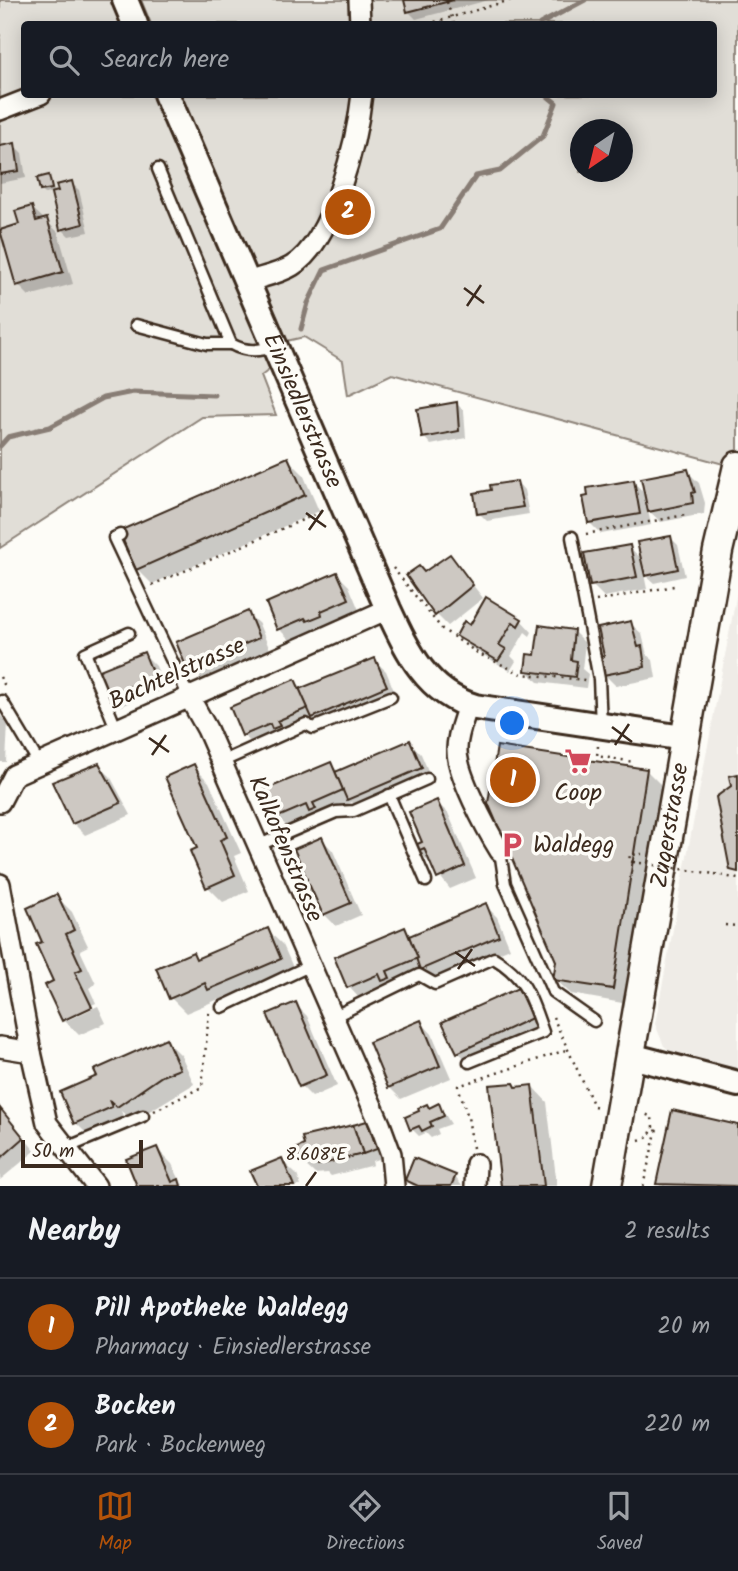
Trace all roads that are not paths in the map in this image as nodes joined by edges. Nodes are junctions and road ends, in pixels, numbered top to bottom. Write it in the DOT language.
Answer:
graph roads {
  1 [pos="125,0"];
  2 [pos="359,0"];
  3 [pos="134,21"];
  4 [pos="360,21"];
  5 [pos="31,98"];
  6 [pos="168,98"];
  7 [pos="361,98"];
  8 [pos="0,110"];
  9 [pos="158,169"];
  10 [pos="247,282"];
  11 [pos="136,325"];
  12 [pos="231,344"];
  13 [pos="275,346"];
  14 [pos="738,467"];
  15 [pos="117,536"];
  16 [pos="572,537"];
  17 [pos="388,609"];
  18 [pos="129,633"];
  19 [pos="188,695"];
  20 [pos="391,697"];
  21 [pos="2,701"];
  22 [pos="468,705"];
  23 [pos="116,728"];
  24 [pos="600,738"];
  25 [pos="684,738"];
  26 [pos="221,762"];
  27 [pos="39,763"];
  28 [pos="427,779"];
  29 [pos="389,795"];
  30 [pos="0,802"];
  31 [pos="257,846"];
  32 [pos="500,851"];
  33 [pos="426,881"];
  34 [pos="0,884"];
  35 [pos="309,966"];
  36 [pos="222,1007"];
  37 [pos="332,1017"];
  38 [pos="594,1021"];
  39 [pos="0,1047"];
  40 [pos="31,1052"];
  41 [pos="631,1056"];
  42 [pos="469,1062"];
  43 [pos="738,1084"];
  44 [pos="143,1116"];
  45 [pos="65,1148"];
  46 [pos="476,1164"];
  47 [pos="96,1186"];
  48 [pos="394,1186"];
  49 [pos="475,1186"];
  50 [pos="607,1186"];
  1 -- 3 [label="street"];
  2 -- 4 [label="street"];
  5 -- 8 [label="street"];
  6 -- 10 [label="street, Einsiedlerstrasse"];
  7 -- 10 [label="street"];
  9 -- 12 [label="lane"];
  10 -- 13 [label="street, Einsiedlerstrasse"];
  11 -- 12 [label="lane"];
  12 -- 13 [label="lane"];
  13 -- 17 [label="street, Einsiedlerstrasse"];
  14 -- 25 [label="main road, Zugerstrasse"];
  15 -- 19 [label="lane, Kalkofenstrasse"];
  16 -- 24 [label="lane"];
  17 -- 19 [label="street, Bachtelstrasse"];
  17 -- 22 [label="street, Einsiedlerstrasse"];
  18 -- 23 [label="lane"];
  19 -- 23 [label="street, Bachtelstrasse"];
  19 -- 26 [label="street, Kalkofenstrasse"];
  20 -- 26 [label="lane"];
  21 -- 27 [label="lane"];
  22 -- 24 [label="street, Einsiedlerstrasse"];
  22 -- 32 [label="street"];
  23 -- 27 [label="street, Bachtelstrasse"];
  24 -- 25 [label="street, Einsiedlerstrasse"];
  25 -- 41 [label="main road, Zugerstrasse"];
  26 -- 31 [label="street, Kalkofenstrasse"];
  27 -- 30 [label="street, Bachtelstrasse"];
  28 -- 29 [label="lane"];
  29 -- 31 [label="lane"];
  29 -- 33 [label="lane"];
  31 -- 35 [label="street, Kalkofenstrasse"];
  32 -- 38 [label="lane"];
  34 -- 40 [label="street"];
  35 -- 36 [label="lane"];
  35 -- 37 [label="street, Kalkofenstrasse"];
  37 -- 42 [label="lane"];
  37 -- 48 [label="street, Kalkofenstrasse"];
  39 -- 40 [label="street"];
  40 -- 45 [label="street"];
  41 -- 43 [label="street"];
  41 -- 50 [label="main road, Zugerstrasse"];
  44 -- 45 [label="lane"];
  45 -- 47 [label="street"];
  46 -- 49 [label="street"];
}
